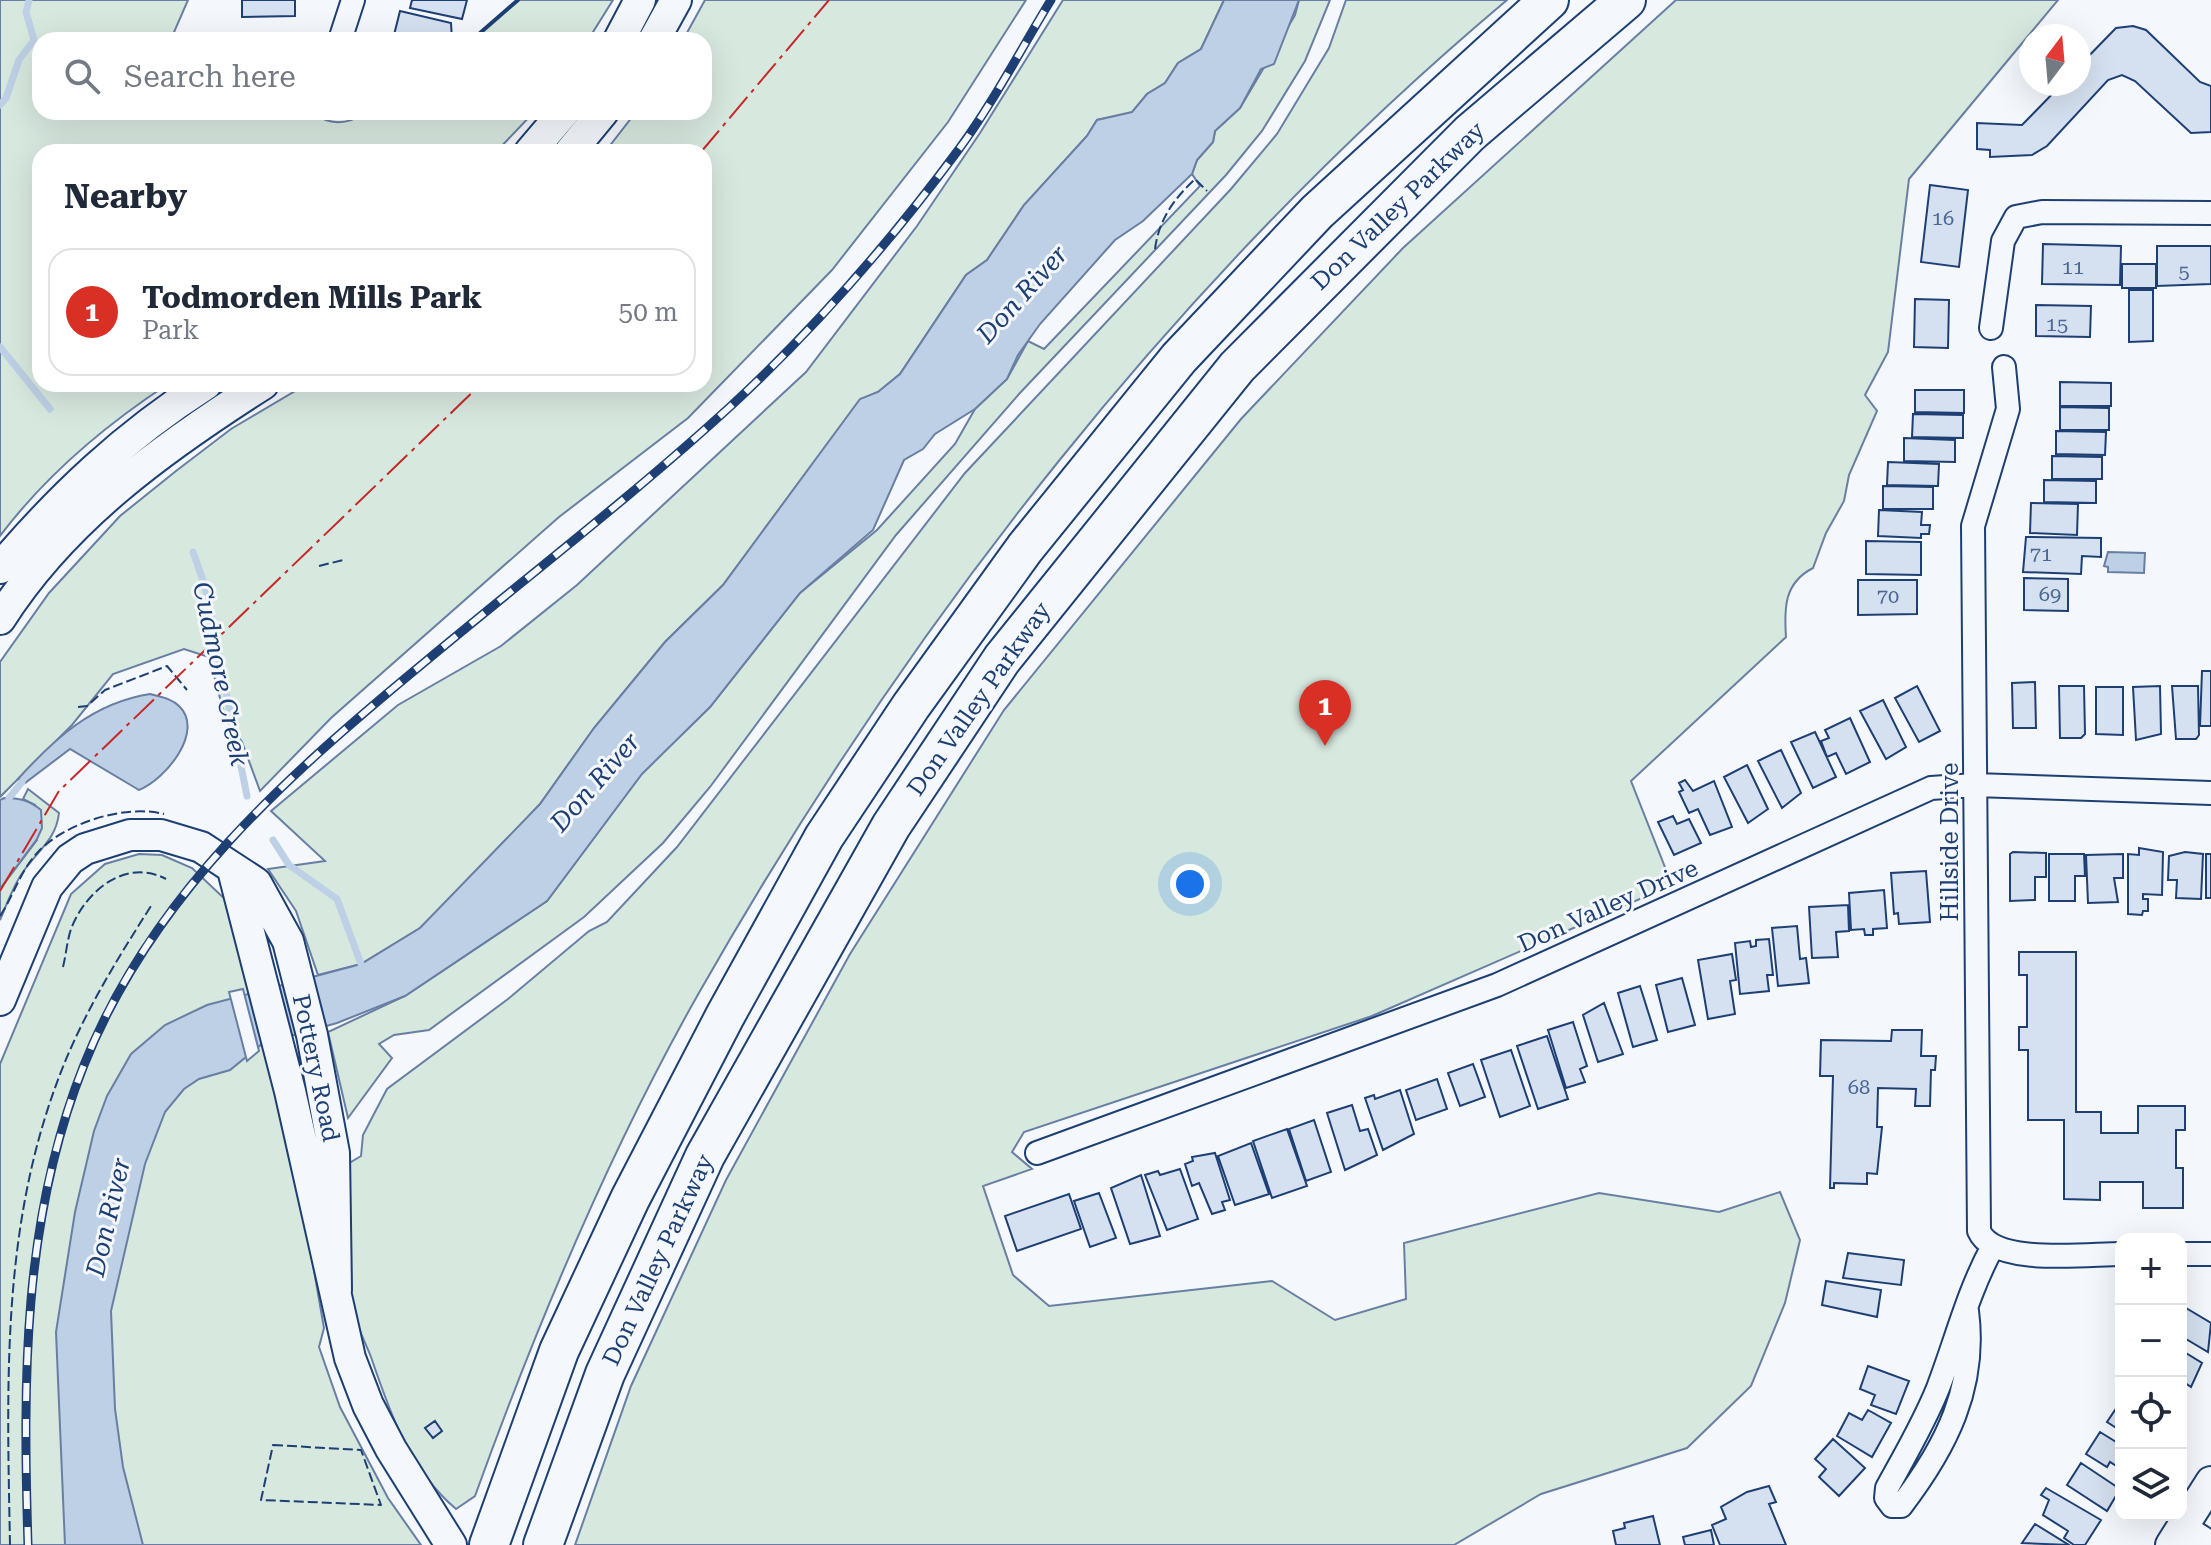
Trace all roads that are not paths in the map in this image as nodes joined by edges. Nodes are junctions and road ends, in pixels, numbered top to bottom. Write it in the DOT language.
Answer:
graph roads {
  1 [pos="353,0"];
  2 [pos="640,0"];
  3 [pos="676,0"];
  4 [pos="1549,0"];
  5 [pos="1626,0"];
  6 [pos="343,32"];
  7 [pos="623,32"];
  8 [pos="658,32"];
  9 [pos="557,120"];
  10 [pos="596,120"];
  11 [pos="537,144"];
  12 [pos="577,144"];
  13 [pos="2211,213"];
  14 [pos="1991,328"];
  15 [pos="2004,367"];
  16 [pos="195,392"];
  17 [pos="250,392"];
  18 [pos="0,568"];
  19 [pos="0,619"];
  20 [pos="1975,785"];
  21 [pos="2211,793"];
  22 [pos="233,870"];
  23 [pos="0,1000"];
  24 [pos="1037,1153"];
  25 [pos="1992,1248"];
  26 [pos="2115,1254"];
  27 [pos="2187,1254"];
  28 [pos="2211,1254"];
  29 [pos="336,1290"];
  30 [pos="1967,1311"];
  31 [pos="2211,1482"];
  32 [pos="492,1535"];
  33 [pos="2176,1537"];
  34 [pos="451,1545"];
  35 [pos="543,1545"];
  36 [pos="2207,1545"];
  1 -- 6 [label="street"];
  2 -- 7 [label="street"];
  3 -- 8 [label="street"];
  4 -- 32 [label="highway, Don Valley Parkway"];
  5 -- 35 [label="highway, Don Valley Parkway"];
  9 -- 11 [label="street"];
  10 -- 12 [label="street"];
  13 -- 14 [label="street"];
  15 -- 20 [label="street, Hillside Drive"];
  16 -- 18 [label="street"];
  17 -- 19 [label="street"];
  20 -- 21 [label="street, Don Valley Drive"];
  20 -- 24 [label="street, Don Valley Drive"];
  20 -- 25 [label="street, Hillside Drive"];
  22 -- 23 [label="street, Pottery Road"];
  22 -- 29 [label="street, Pottery Road"];
  22 -- 29 [label="street, Pottery Road"];
  25 -- 26 [label="street"];
  25 -- 30 [label="street"];
  27 -- 28 [label="street"];
  29 -- 34 [label="street, Pottery Road"];
  30 -- 30 [label="street"];
  31 -- 33 [label="street"];
  33 -- 36 [label="street"];
}
